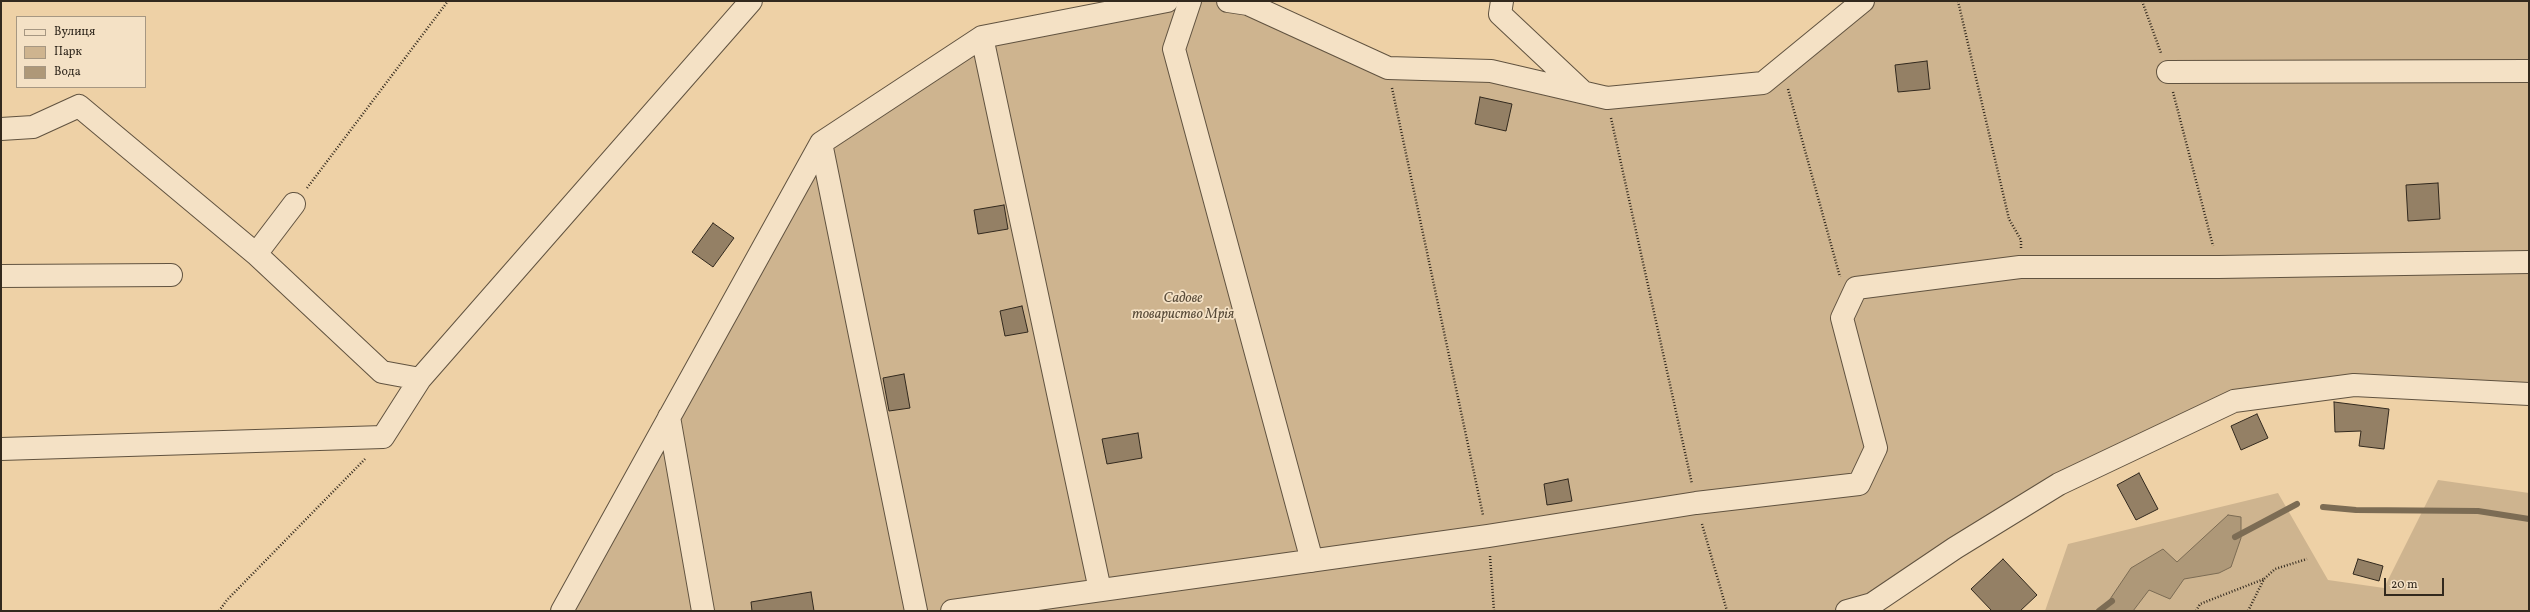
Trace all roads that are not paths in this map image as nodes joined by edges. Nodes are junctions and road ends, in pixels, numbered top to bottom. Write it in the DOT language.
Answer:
graph roads {
  1 [pos="751,1"];
  2 [pos="1167,1"];
  3 [pos="1190,1"];
  4 [pos="1228,1"];
  5 [pos="1502,1"];
  6 [pos="1863,1"];
  7 [pos="982,38"];
  8 [pos="2529,70"];
  9 [pos="2168,72"];
  10 [pos="1583,92"];
  11 [pos="1,129"];
  12 [pos="821,143"];
  13 [pos="294,204"];
  14 [pos="256,254"];
  15 [pos="2529,262"];
  16 [pos="172,275"];
  17 [pos="1,276"];
  18 [pos="420,379"];
  19 [pos="2529,394"];
  20 [pos="669,417"];
  21 [pos="1,449"];
  22 [pos="1312,561"];
  23 [pos="1100,590"];
  24 [pos="562,611"];
  25 [pos="703,611"];
  26 [pos="916,611"];
  27 [pos="952,611"];
  28 [pos="1847,611"];
  1 -- 18 [label="street"];
  2 -- 7 [label="street"];
  3 -- 22 [label="street"];
  4 -- 10 [label="street"];
  5 -- 10 [label="street"];
  6 -- 10 [label="street"];
  7 -- 12 [label="street"];
  7 -- 23 [label="street"];
  8 -- 9 [label="street"];
  11 -- 14 [label="street"];
  12 -- 20 [label="street"];
  12 -- 26 [label="street"];
  13 -- 14 [label="street"];
  14 -- 18 [label="street"];
  15 -- 22 [label="street"];
  16 -- 17 [label="street"];
  18 -- 21 [label="street"];
  19 -- 28 [label="street"];
  20 -- 24 [label="street"];
  20 -- 25 [label="street"];
  22 -- 23 [label="street"];
  23 -- 27 [label="street"];
}
